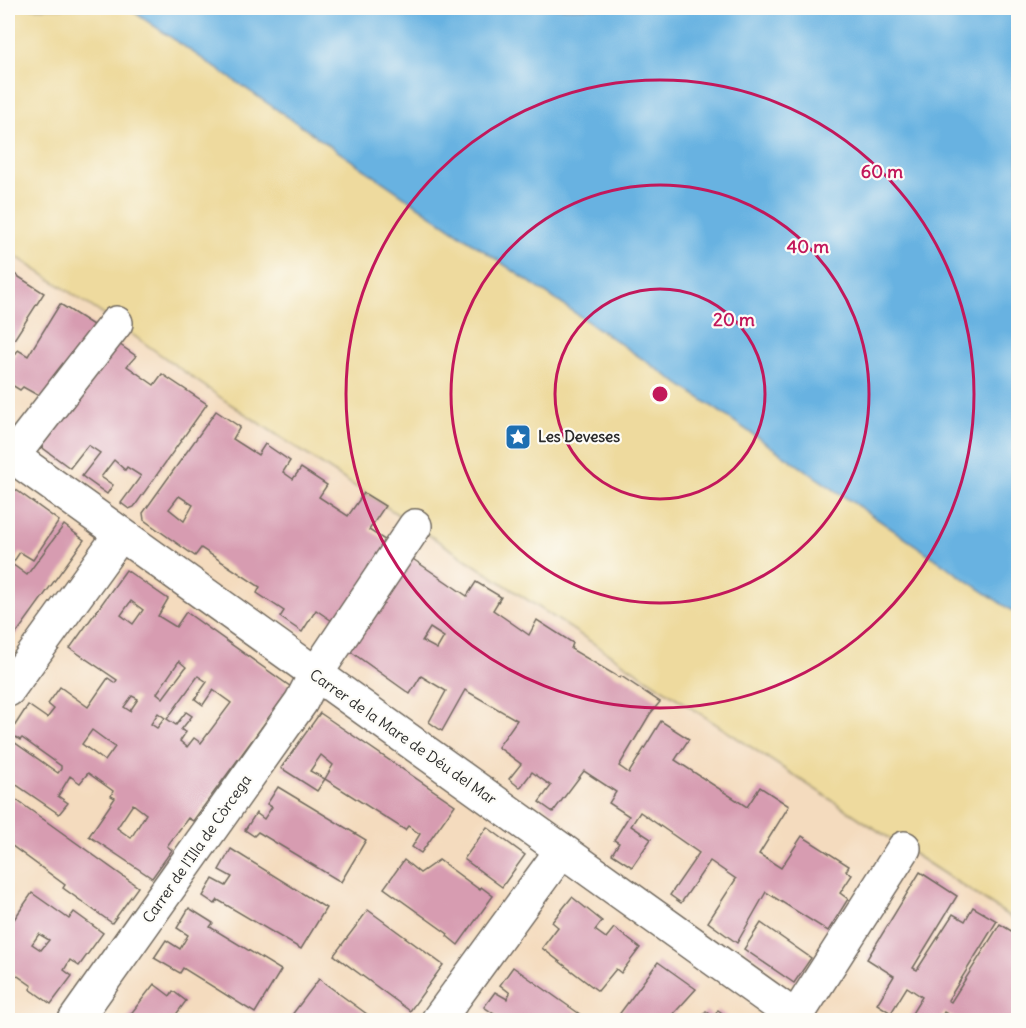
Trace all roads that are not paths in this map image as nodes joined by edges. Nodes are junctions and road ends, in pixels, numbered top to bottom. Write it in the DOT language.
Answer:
graph roads {
  1 [pos="116,323"];
  2 [pos="9,457"];
  3 [pos="415,526"];
  4 [pos="120,535"];
  5 [pos="315,675"];
  6 [pos="8,690"];
  7 [pos="904,848"];
  8 [pos="562,850"];
  9 [pos="75,1020"];
  10 [pos="438,1020"];
  11 [pos="796,1020"];
  1 -- 2 [label="street"];
  2 -- 4 [label="street, Carrer de la Mare de Déu del Mar"];
  3 -- 5 [label="street, Carrer de l'Illa de Còrcega"];
  4 -- 5 [label="street, Carrer de la Mare de Déu del Mar"];
  4 -- 6 [label="street"];
  5 -- 8 [label="street, Carrer de la Mare de Déu del Mar"];
  5 -- 9 [label="street, Carrer de l'Illa de Còrcega"];
  7 -- 11 [label="street"];
  8 -- 10 [label="street"];
  8 -- 11 [label="street, Carrer de la Mare de Déu del Mar"];
}
